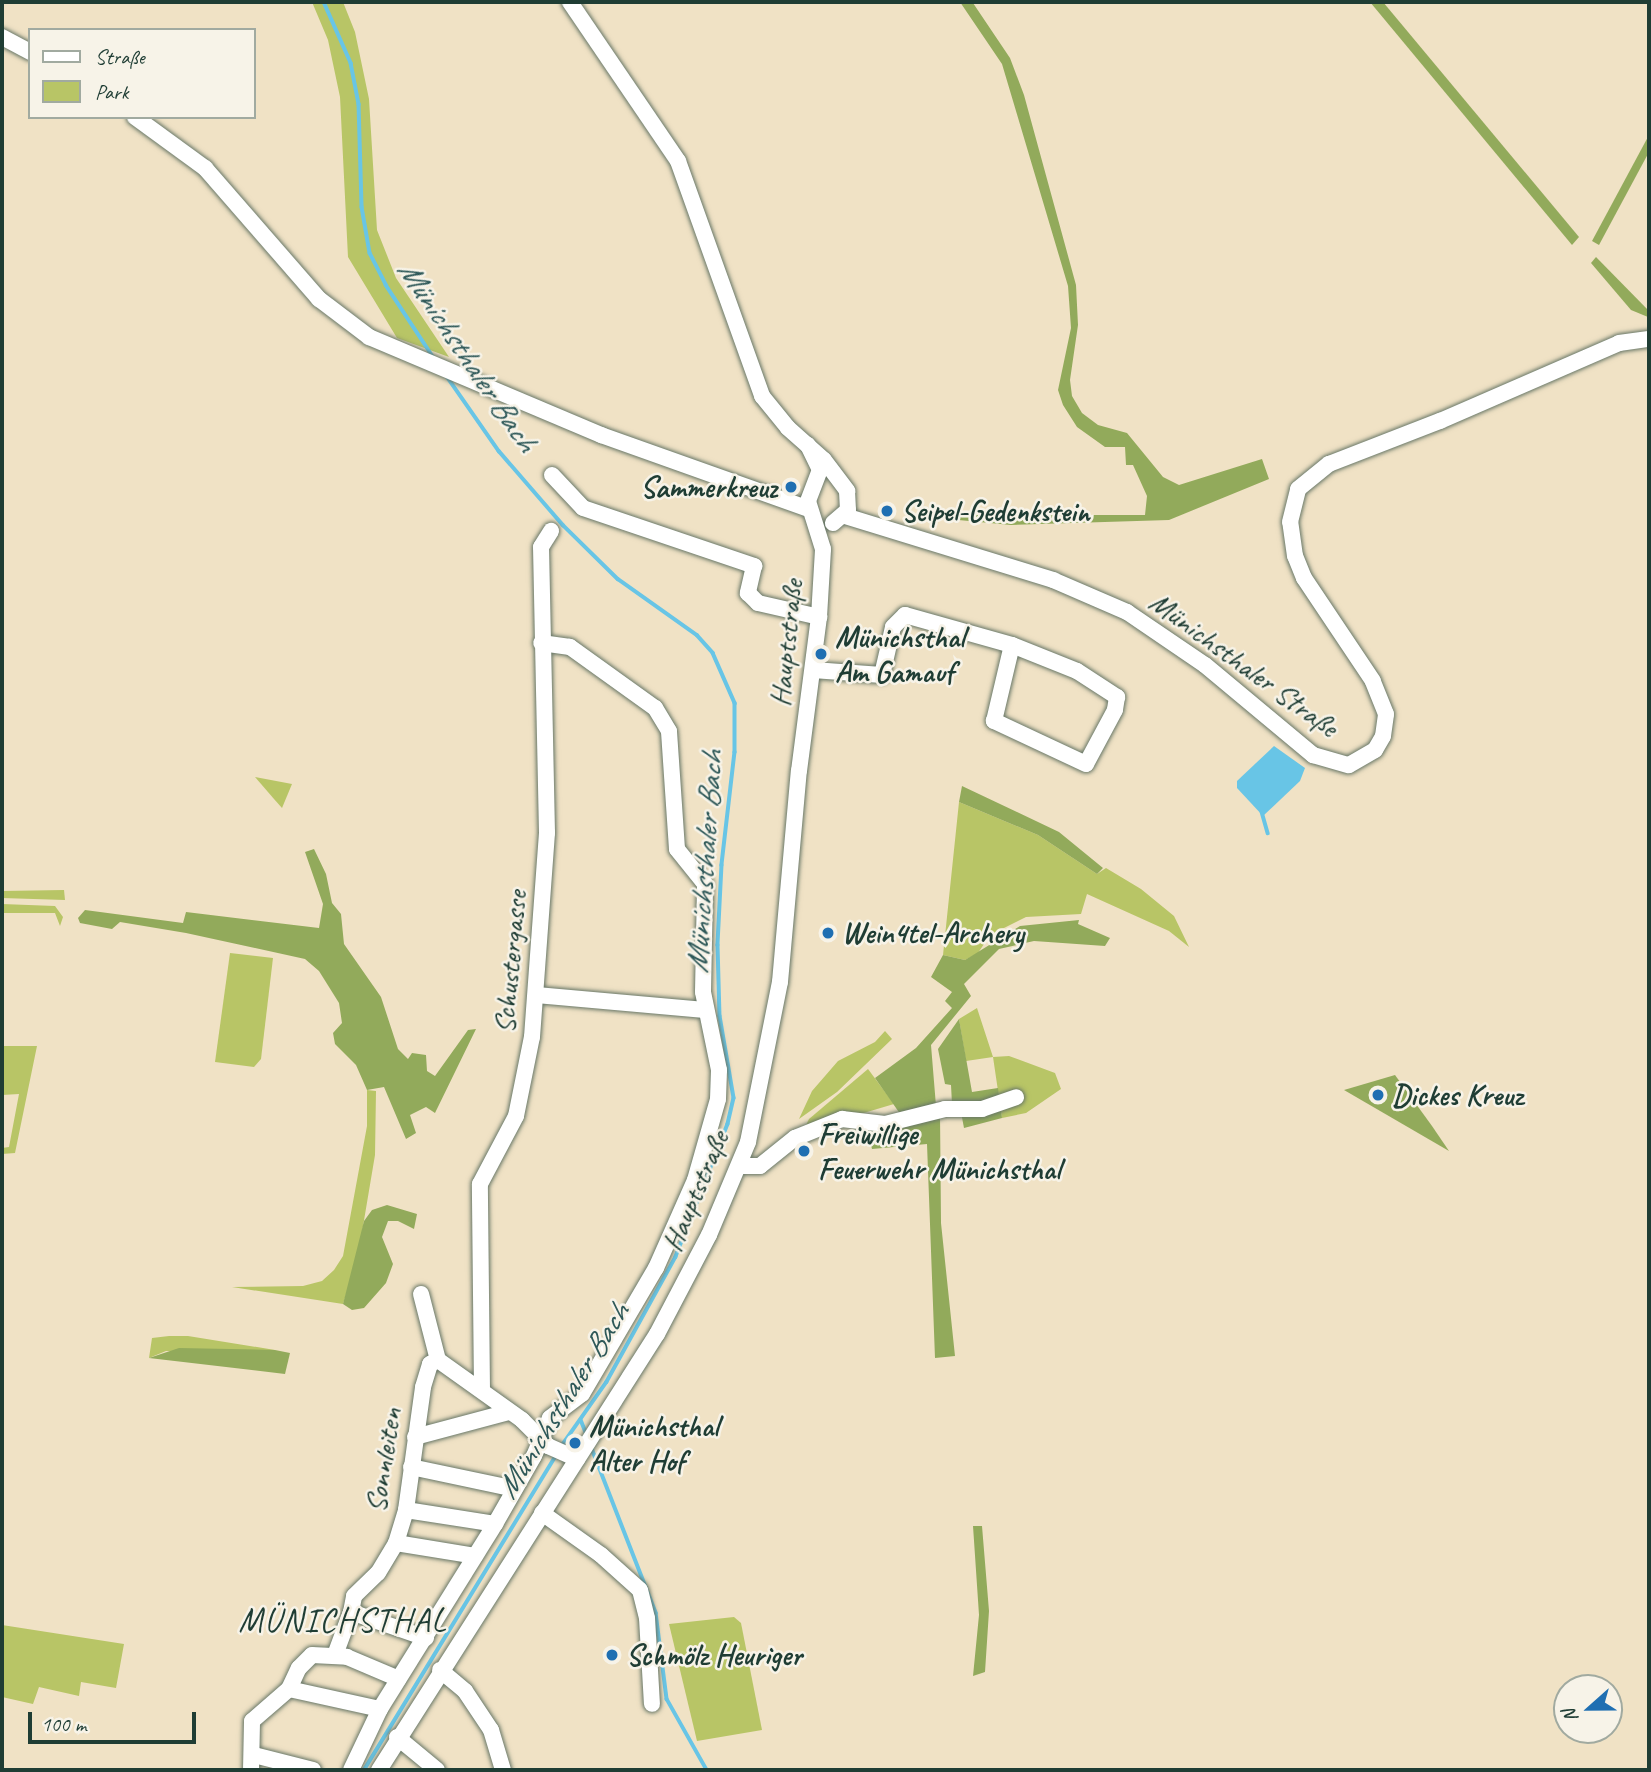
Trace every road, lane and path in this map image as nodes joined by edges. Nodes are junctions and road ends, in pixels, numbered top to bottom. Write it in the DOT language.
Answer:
graph roads {
  1 [pos="570,2"];
  2 [pos="2,37"];
  3 [pos="28,51"];
  4 [pos="138,119"];
  5 [pos="1649,339"];
  6 [pos="808,445"];
  7 [pos="552,475"];
  8 [pos="816,486"];
  9 [pos="846,491"];
  10 [pos="776,495"];
  11 [pos="812,513"];
  12 [pos="839,519"];
  13 [pos="876,524"];
  14 [pos="551,531"];
  15 [pos="823,549"];
  16 [pos="819,617"];
  17 [pos="541,643"];
  18 [pos="1012,645"];
  19 [pos="813,670"];
  20 [pos="536,995"];
  21 [pos="705,1010"];
  22 [pos="1016,1097"];
  23 [pos="740,1166"];
  24 [pos="421,1294"];
  25 [pos="438,1360"];
  26 [pos="482,1390"];
  27 [pos="508,1412"];
  28 [pos="415,1437"];
  29 [pos="543,1443"];
  30 [pos="580,1449"];
  31 [pos="411,1467"];
  32 [pos="515,1489"];
  33 [pos="406,1510"];
  34 [pos="542,1513"];
  35 [pos="495,1524"];
  36 [pos="396,1543"];
  37 [pos="475,1556"];
  38 [pos="351,1612"];
  39 [pos="426,1639"];
  40 [pos="335,1655"];
  41 [pos="440,1670"];
  42 [pos="398,1679"];
  43 [pos="289,1689"];
  44 [pos="652,1704"];
  45 [pos="380,1709"];
  46 [pos="397,1737"];
  47 [pos="253,1763"];
  48 [pos="313,1770"];
  49 [pos="351,1770"];
  50 [pos="379,1770"];
  51 [pos="437,1770"];
  52 [pos="503,1770"];
  1 -- 6 [label="street, Münichsthaler Straße"];
  2 -- 3 [label="street"];
  4 -- 10 [label="street, Münichsthaler Straße"];
  5 -- 13 [label="street, Münichsthaler Straße"];
  6 -- 8 [label="street"];
  6 -- 9 [label="street, Münichsthaler Straße"];
  7 -- 16 [label="street"];
  8 -- 9 [label="street"];
  8 -- 10 [label="street"];
  8 -- 11 [label="street"];
  9 -- 12 [label="street, Hauptstraße"];
  9 -- 13 [label="street, Münichsthaler Straße"];
  10 -- 11 [label="street, Münichsthaler Straße"];
  11 -- 12 [label="street, Münichsthaler Straße"];
  11 -- 15 [label="street, Hauptstraße"];
  12 -- 13 [label="street, Münichsthaler Straße"];
  12 -- 15 [label="street, Hauptstraße"];
  14 -- 17 [label="street, Schustergasse"];
  15 -- 16 [label="street, Hauptstraße"];
  16 -- 19 [label="street, Hauptstraße"];
  17 -- 20 [label="street, Schustergasse"];
  17 -- 21 [label="street"];
  18 -- 18 [label="street"];
  18 -- 19 [label="street"];
  19 -- 23 [label="street, Hauptstraße"];
  20 -- 21 [label="street"];
  20 -- 26 [label="street, Schustergasse"];
  21 -- 29 [label="street"];
  22 -- 23 [label="street"];
  23 -- 30 [label="street, Hauptstraße"];
  24 -- 25 [label="street"];
  25 -- 26 [label="street"];
  25 -- 28 [label="street, Sonnleiten"];
  26 -- 27 [label="street"];
  27 -- 28 [label="street"];
  27 -- 29 [label="street"];
  28 -- 31 [label="street, Sonnleiten"];
  29 -- 30 [label="street"];
  29 -- 32 [label="street"];
  30 -- 34 [label="street, Hauptstraße"];
  31 -- 32 [label="street"];
  31 -- 33 [label="street, Sonnleiten"];
  32 -- 35 [label="street"];
  33 -- 35 [label="street"];
  33 -- 36 [label="street, Sonnleiten"];
  34 -- 41 [label="street, Hauptstraße"];
  34 -- 44 [label="street"];
  35 -- 37 [label="street"];
  36 -- 37 [label="street"];
  36 -- 38 [label="street, Sonnleiten"];
  37 -- 39 [label="street"];
  38 -- 39 [label="street"];
  38 -- 40 [label="street, Sonnleiten"];
  39 -- 42 [label="street"];
  40 -- 42 [label="street"];
  40 -- 43 [label="street"];
  41 -- 46 [label="street, Hauptstraße"];
  41 -- 52 [label="street"];
  42 -- 45 [label="street"];
  43 -- 45 [label="street"];
  43 -- 47 [label="street"];
  45 -- 49 [label="street"];
  46 -- 50 [label="street, Hauptstraße"];
  46 -- 51 [label="street"];
  47 -- 48 [label="street"];
}
